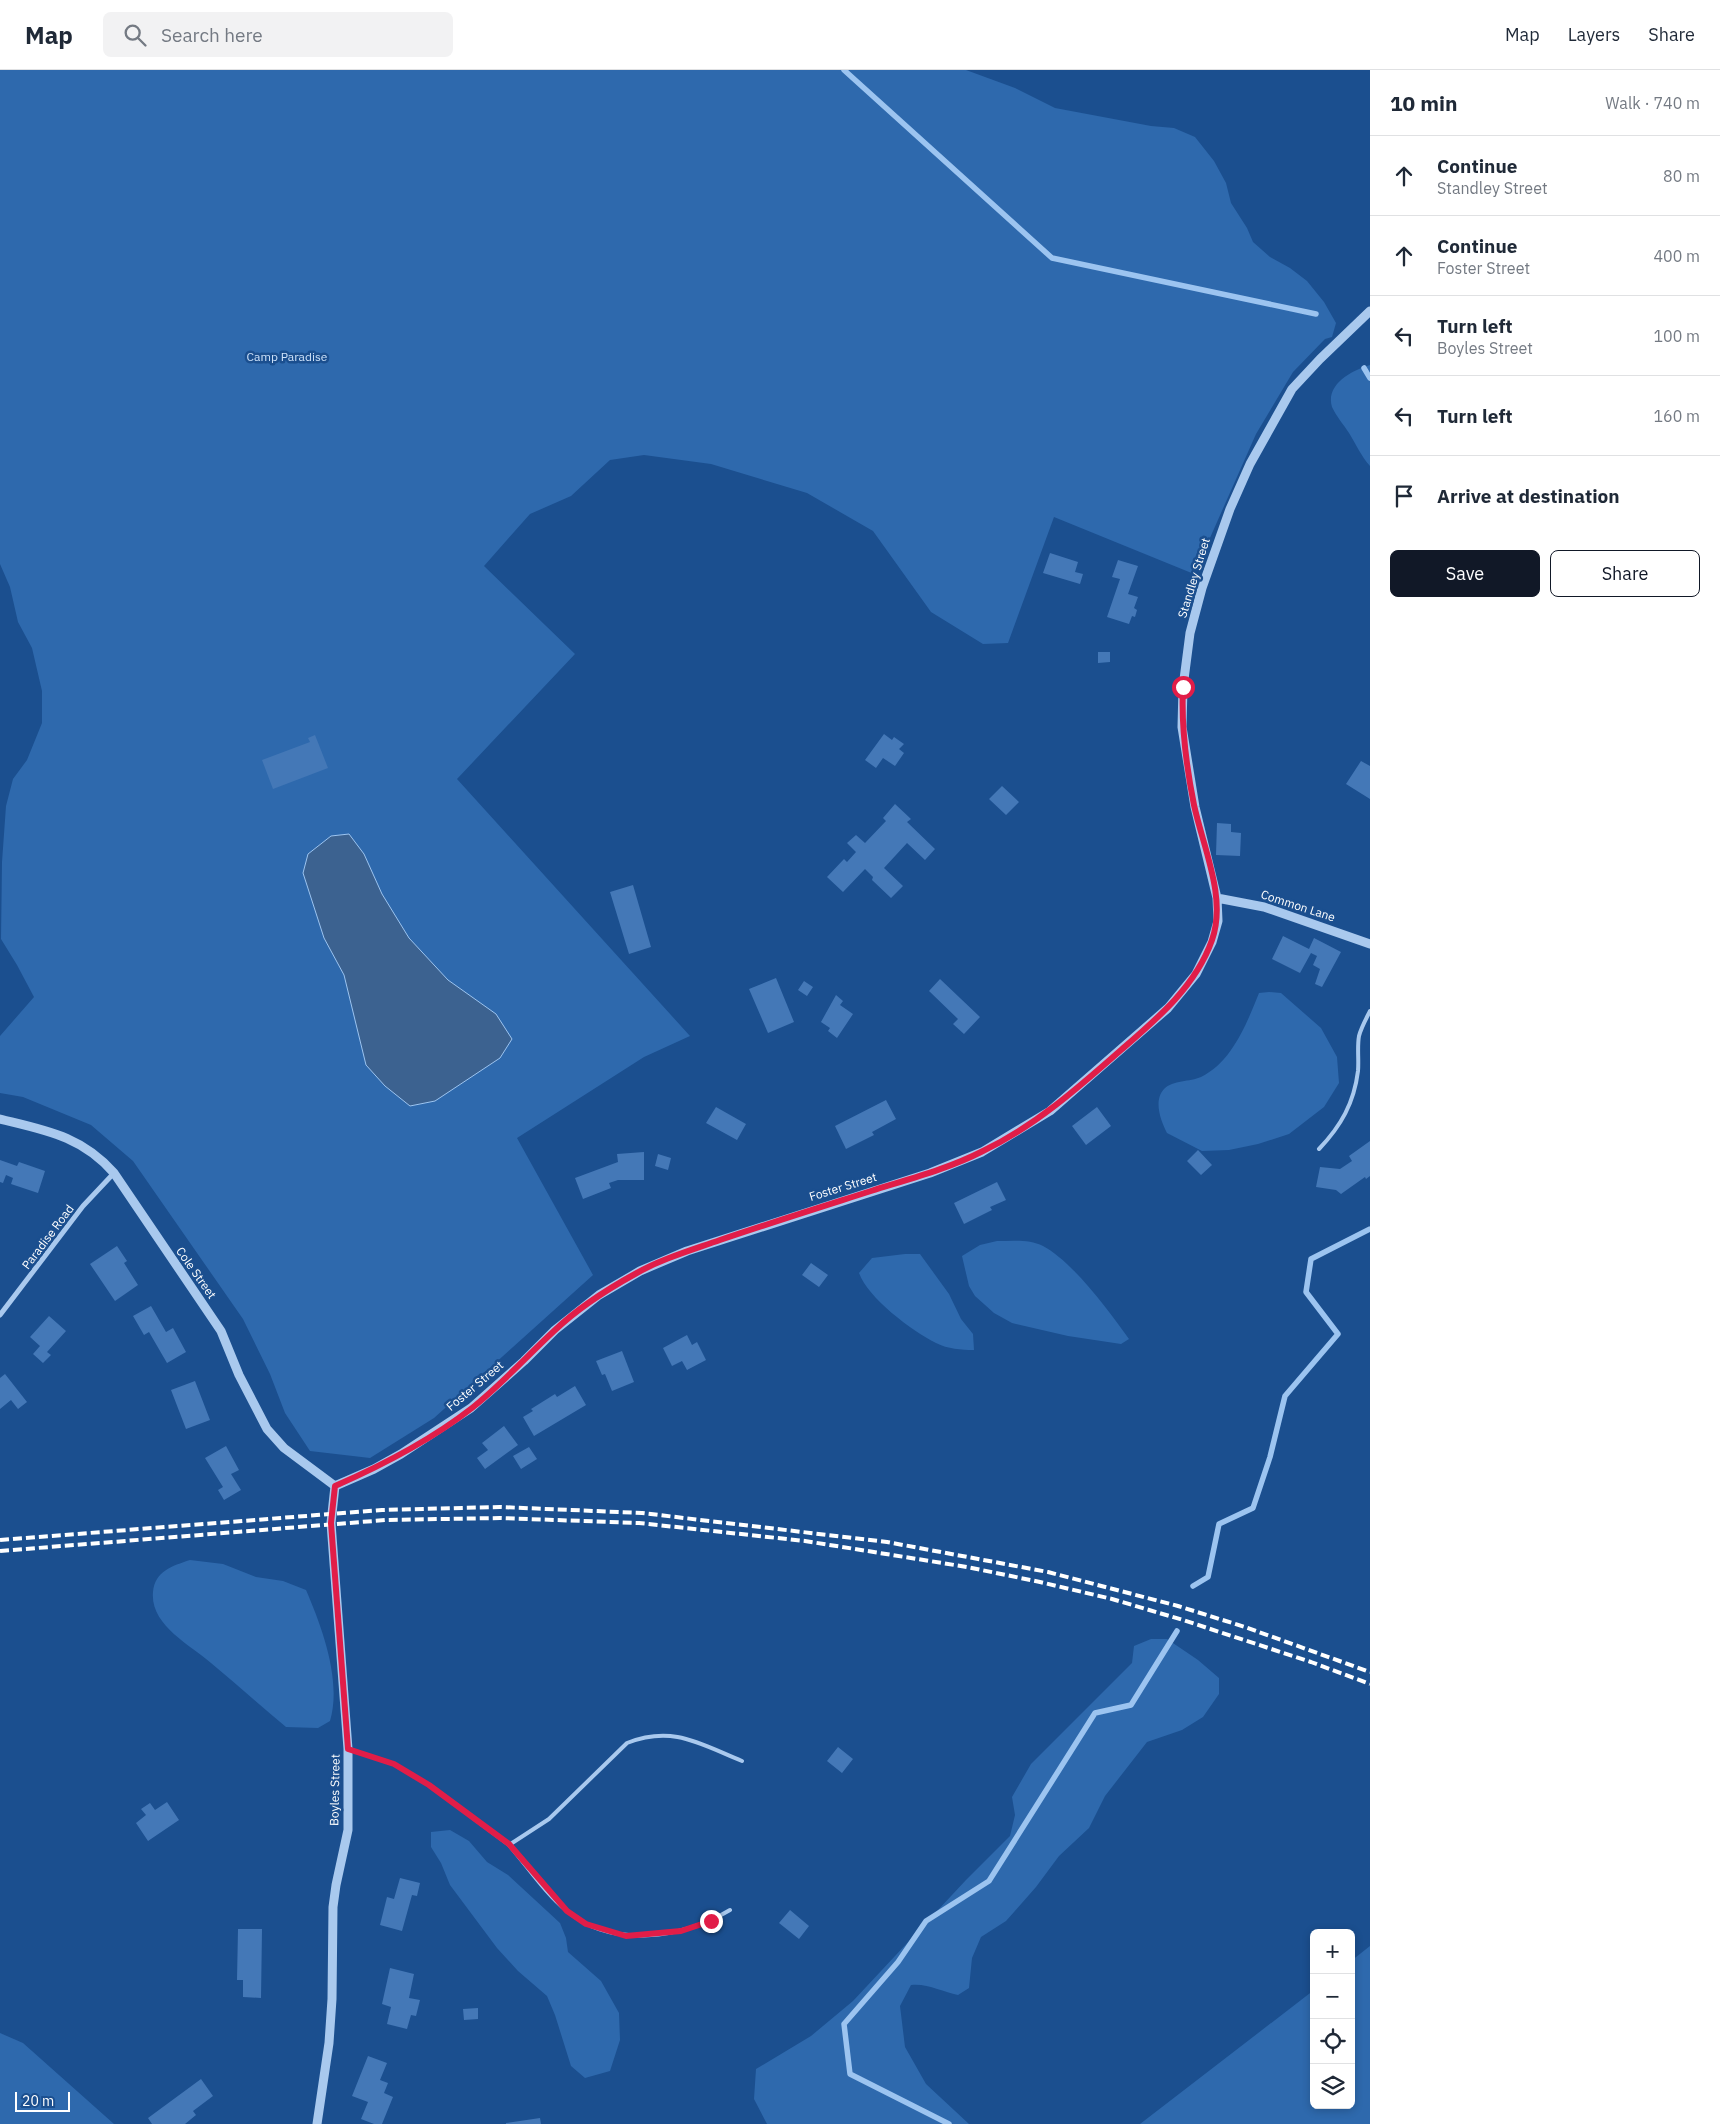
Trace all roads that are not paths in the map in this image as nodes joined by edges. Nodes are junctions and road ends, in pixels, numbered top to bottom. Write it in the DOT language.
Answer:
graph roads {
  1 [pos="1370,311"];
  2 [pos="1217,898"];
  3 [pos="1370,944"];
  4 [pos="1370,1011"];
  5 [pos="0,1120"];
  6 [pos="1320,1149"];
  7 [pos="114,1172"];
  8 [pos="0,1315"];
  9 [pos="335,1486"];
  10 [pos="348,1749"];
  11 [pos="742,1761"];
  12 [pos="509,1844"];
  13 [pos="730,1910"];
  14 [pos="317,2124"];
  1 -- 2 [label="street, Standley Street"];
  2 -- 3 [label="street, Common Lane"];
  2 -- 9 [label="street, Foster Street"];
  4 -- 6 [label="lane"];
  5 -- 7 [label="street, Cole Street"];
  7 -- 8 [label="street, Paradise Road"];
  7 -- 9 [label="street, Cole Street"];
  9 -- 10 [label="street, Boyles Street"];
  10 -- 12 [label="lane"];
  10 -- 14 [label="street, Boyles Street"];
  11 -- 12 [label="lane"];
  12 -- 13 [label="lane"];
}
